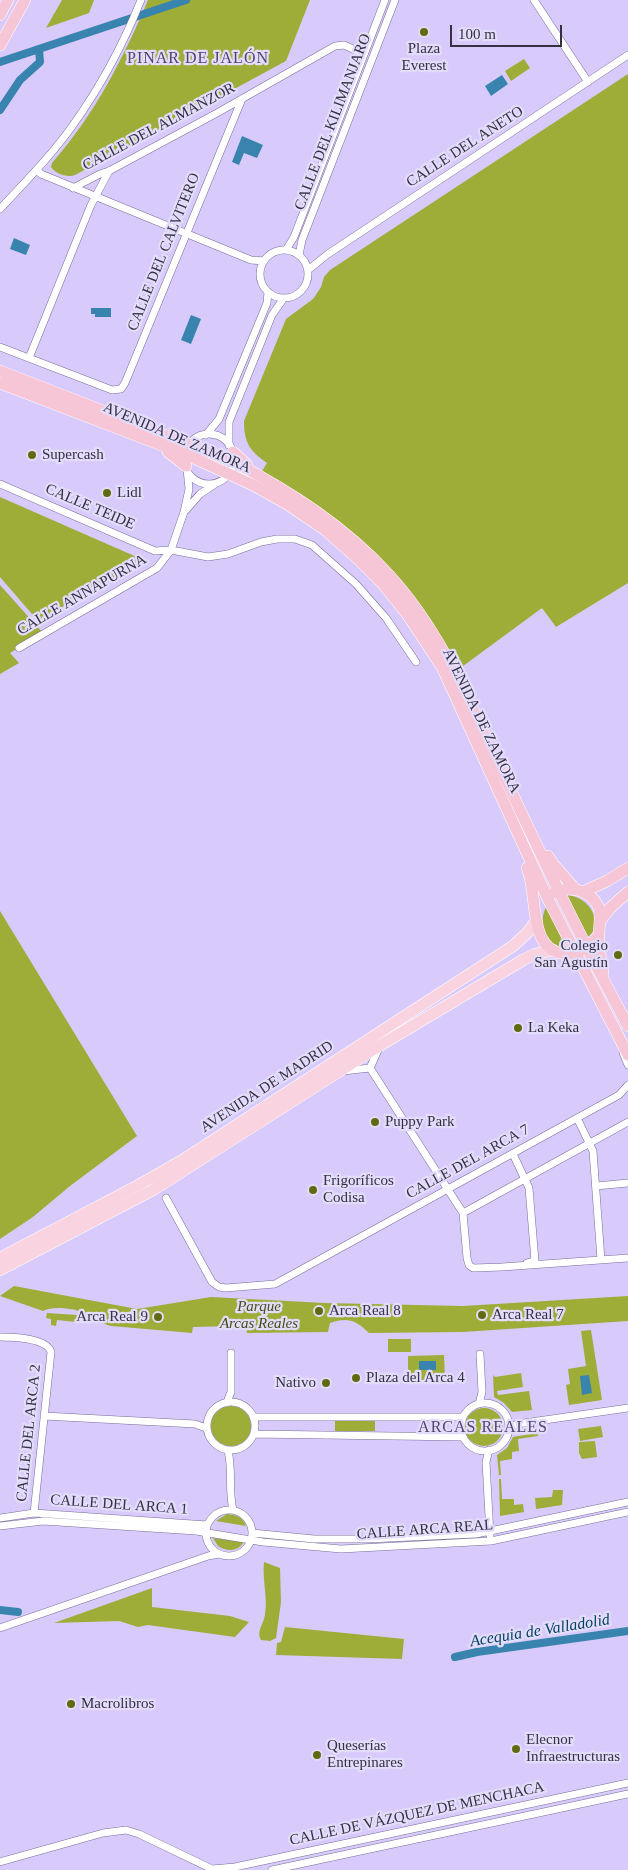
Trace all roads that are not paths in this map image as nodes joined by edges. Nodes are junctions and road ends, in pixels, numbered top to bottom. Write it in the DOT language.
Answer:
graph roads {
  1 [pos="8,0"];
  2 [pos="25,0"];
  3 [pos="141,0"];
  4 [pos="386,0"];
  5 [pos="395,0"];
  6 [pos="534,0"];
  7 [pos="0,15"];
  8 [pos="0,45"];
  9 [pos="364,54"];
  10 [pos="628,55"];
  11 [pos="588,82"];
  12 [pos="242,99"];
  13 [pos="217,113"];
  14 [pos="233,121"];
  15 [pos="36,170"];
  16 [pos="109,171"];
  17 [pos="73,188"];
  18 [pos="96,198"];
  19 [pos="0,209"];
  20 [pos="186,234"];
  21 [pos="286,250"];
  22 [pos="298,255"];
  23 [pos="251,260"];
  24 [pos="264,260"];
  25 [pos="307,267"];
  26 [pos="260,271"];
  27 [pos="268,292"];
  28 [pos="284,298"];
  29 [pos="0,347"];
  30 [pos="28,358"];
  31 [pos="0,371"];
  32 [pos="0,383"];
  33 [pos="163,440"];
  34 [pos="192,451"];
  35 [pos="232,453"];
  36 [pos="223,479"];
  37 [pos="0,484"];
  38 [pos="184,512"];
  39 [pos="171,550"];
  40 [pos="19,648"];
  41 [pos="416,662"];
  42 [pos="498,777"];
  43 [pos="628,868"];
  44 [pos="558,890"];
  45 [pos="579,890"];
  46 [pos="628,892"];
  47 [pos="547,897"];
  48 [pos="536,917"];
  49 [pos="601,920"];
  50 [pos="599,934"];
  51 [pos="553,950"];
  52 [pos="581,951"];
  53 [pos="603,980"];
  54 [pos="628,1026"];
  55 [pos="615,1032"];
  56 [pos="379,1046"];
  57 [pos="628,1055"];
  58 [pos="628,1065"];
  59 [pos="370,1068"];
  60 [pos="339,1072"];
  61 [pos="628,1085"];
  62 [pos="577,1118"];
  63 [pos="628,1122"];
  64 [pos="590,1144"];
  65 [pos="512,1154"];
  66 [pos="525,1180"];
  67 [pos="628,1183"];
  68 [pos="596,1186"];
  69 [pos="449,1189"];
  70 [pos="166,1198"];
  71 [pos="464,1214"];
  72 [pos="0,1258"];
  73 [pos="628,1258"];
  74 [pos="601,1260"];
  75 [pos="520,1266"];
  76 [pos="0,1270"];
  77 [pos="0,1337"];
  78 [pos="231,1353"];
  79 [pos="480,1354"];
  80 [pos="231,1402"];
  81 [pos="482,1403"];
  82 [pos="628,1408"];
  83 [pos="44,1416"];
  84 [pos="253,1416"];
  85 [pos="463,1417"];
  86 [pos="206,1424"];
  87 [pos="508,1425"];
  88 [pos="254,1434"];
  89 [pos="463,1437"];
  90 [pos="485,1450"];
  91 [pos="231,1451"];
  92 [pos="628,1502"];
  93 [pos="230,1510"];
  94 [pos="628,1512"];
  95 [pos="34,1513"];
  96 [pos="0,1518"];
  97 [pos="207,1525"];
  98 [pos="0,1526"];
  99 [pos="490,1532"];
  100 [pos="206,1533"];
  101 [pos="251,1537"];
  102 [pos="491,1540"];
  103 [pos="213,1553"];
  104 [pos="0,1622"];
  105 [pos="11,1624"];
  106 [pos="0,1628"];
  107 [pos="628,1783"];
  108 [pos="628,1794"];
  109 [pos="0,1862"];
  110 [pos="228,1869"];
  111 [pos="213,1870"];
  112 [pos="272,1870"];
  1 -- 7 [label="highway"];
  2 -- 8 [label="highway"];
  3 -- 15 [label="street"];
  4 -- 9 [label="street, CALLE DEL KILIMANJARO"];
  5 -- 22 [label="street, CALLE DEL KILIMANJARO"];
  6 -- 11 [label="street"];
  9 -- 12 [label="street, CALLE DEL ALMANZOR"];
  9 -- 21 [label="street, CALLE DEL KILIMANJARO"];
  10 -- 11 [label="street, CALLE DEL ANETO"];
  11 -- 25 [label="street, CALLE DEL ANETO"];
  12 -- 13 [label="street, CALLE DEL ALMANZOR"];
  12 -- 14 [label="street, CALLE DEL CALVITERO"];
  13 -- 14 [label="street"];
  13 -- 16 [label="street, CALLE DEL ALMANZOR"];
  14 -- 20 [label="street, CALLE DEL CALVITERO"];
  15 -- 17 [label="street"];
  15 -- 19 [label="street"];
  16 -- 17 [label="street, CALLE DEL ALMANZOR"];
  16 -- 18 [label="street"];
  17 -- 18 [label="street"];
  18 -- 20 [label="street"];
  18 -- 30 [label="street"];
  20 -- 23 [label="street"];
  20 -- 30 [label="street, CALLE DEL CALVITERO"];
  21 -- 22 [label="street"];
  21 -- 24 [label="street"];
  22 -- 25 [label="street"];
  23 -- 24 [label="street"];
  23 -- 26 [label="street"];
  24 -- 26 [label="street"];
  25 -- 28 [label="street"];
  26 -- 27 [label="street"];
  27 -- 28 [label="street"];
  27 -- 34 [label="street"];
  28 -- 35 [label="street"];
  29 -- 30 [label="street"];
  31 -- 33 [label="highway, AVENIDA DE ZAMORA"];
  32 -- 33 [label="highway, AVENIDA DE ZAMORA"];
  33 -- 34 [label="highway"];
  33 -- 34 [label="highway, AVENIDA DE ZAMORA"];
  34 -- 35 [label="highway, AVENIDA DE ZAMORA"];
  34 -- 35 [label="street"];
  34 -- 36 [label="highway, AVENIDA DE ZAMORA"];
  34 -- 36 [label="street"];
  34 -- 38 [label="street, CALLE ANNAPURNA"];
  35 -- 36 [label="street"];
  35 -- 42 [label="highway, AVENIDA DE ZAMORA"];
  36 -- 38 [label="street, CALLE ANNAPURNA"];
  36 -- 42 [label="highway, AVENIDA DE ZAMORA"];
  37 -- 39 [label="street, CALLE TEIDE"];
  38 -- 39 [label="street, CALLE ANNAPURNA"];
  39 -- 40 [label="street, CALLE ANNAPURNA"];
  39 -- 41 [label="street, CALLE TEIDE"];
  42 -- 44 [label="highway, AVENIDA DE ZAMORA"];
  42 -- 45 [label="highway"];
  42 -- 47 [label="highway, AVENIDA DE ZAMORA"];
  42 -- 48 [label="highway"];
  43 -- 45 [label="highway"];
  44 -- 45 [label="highway"];
  44 -- 47 [label="highway"];
  44 -- 52 [label="highway, AVENIDA DE ZAMORA"];
  45 -- 49 [label="highway"];
  46 -- 49 [label="highway"];
  47 -- 48 [label="highway"];
  47 -- 52 [label="highway, AVENIDA DE ZAMORA"];
  48 -- 51 [label="highway"];
  48 -- 72 [label="main road, AVENIDA DE MADRID"];
  49 -- 50 [label="highway"];
  50 -- 52 [label="highway"];
  50 -- 53 [label="highway"];
  51 -- 52 [label="highway"];
  51 -- 56 [label="main road, AVENIDA DE MADRID"];
  52 -- 53 [label="highway, AVENIDA DE ZAMORA"];
  52 -- 55 [label="highway, AVENIDA DE ZAMORA"];
  53 -- 54 [label="highway, AVENIDA DE ZAMORA"];
  55 -- 57 [label="highway, AVENIDA DE ZAMORA"];
  55 -- 58 [label="street"];
  56 -- 59 [label="street"];
  56 -- 60 [label="main road, AVENIDA DE MADRID"];
  59 -- 60 [label="street"];
  59 -- 69 [label="street"];
  60 -- 76 [label="main road, AVENIDA DE MADRID"];
  61 -- 62 [label="street, CALLE DEL ARCA 7"];
  62 -- 64 [label="street"];
  62 -- 65 [label="street, CALLE DEL ARCA 7"];
  63 -- 64 [label="street"];
  64 -- 66 [label="street"];
  64 -- 68 [label="street"];
  65 -- 66 [label="street"];
  65 -- 69 [label="street, CALLE DEL ARCA 7"];
  66 -- 71 [label="street"];
  66 -- 75 [label="street"];
  67 -- 68 [label="street"];
  68 -- 74 [label="street"];
  69 -- 70 [label="street, CALLE DEL ARCA 7"];
  69 -- 71 [label="street"];
  71 -- 75 [label="street"];
  73 -- 74 [label="street"];
  74 -- 75 [label="street"];
  77 -- 83 [label="street, CALLE DEL ARCA 2"];
  78 -- 80 [label="street"];
  79 -- 81 [label="street"];
  80 -- 84 [label="street"];
  80 -- 86 [label="street"];
  81 -- 85 [label="street"];
  81 -- 87 [label="street"];
  82 -- 87 [label="street"];
  83 -- 86 [label="street"];
  83 -- 95 [label="street, CALLE DEL ARCA 2"];
  84 -- 85 [label="street"];
  84 -- 88 [label="street"];
  85 -- 89 [label="street"];
  86 -- 91 [label="street"];
  87 -- 90 [label="street"];
  88 -- 89 [label="street"];
  88 -- 91 [label="street"];
  89 -- 90 [label="street"];
  90 -- 99 [label="street"];
  91 -- 93 [label="street"];
  92 -- 99 [label="street, CALLE ARCA REAL"];
  93 -- 97 [label="street"];
  93 -- 101 [label="street"];
  94 -- 102 [label="street, CALLE ARCA REAL"];
  95 -- 96 [label="street, CALLE DEL ARCA 1"];
  95 -- 97 [label="street, CALLE DEL ARCA 1"];
  97 -- 100 [label="street"];
  98 -- 100 [label="street, CALLE DEL ARCA 1"];
  99 -- 101 [label="street, CALLE ARCA REAL"];
  99 -- 102 [label="street"];
  100 -- 101 [label="street, CALLE ARCA REAL"];
  100 -- 103 [label="street"];
  101 -- 102 [label="street, CALLE ARCA REAL"];
  101 -- 103 [label="street"];
  103 -- 105 [label="street"];
  104 -- 105 [label="street"];
  105 -- 106 [label="street"];
  107 -- 110 [label="street, CALLE DE VÁZQUEZ DE MENCHACA"];
  108 -- 112 [label="street, CALLE DE VÁZQUEZ DE MENCHACA"];
  109 -- 111 [label="street, CALLE DE VÁZQUEZ DE MENCHACA"];
  110 -- 111 [label="street, CALLE DE VÁZQUEZ DE MENCHACA"];
}
